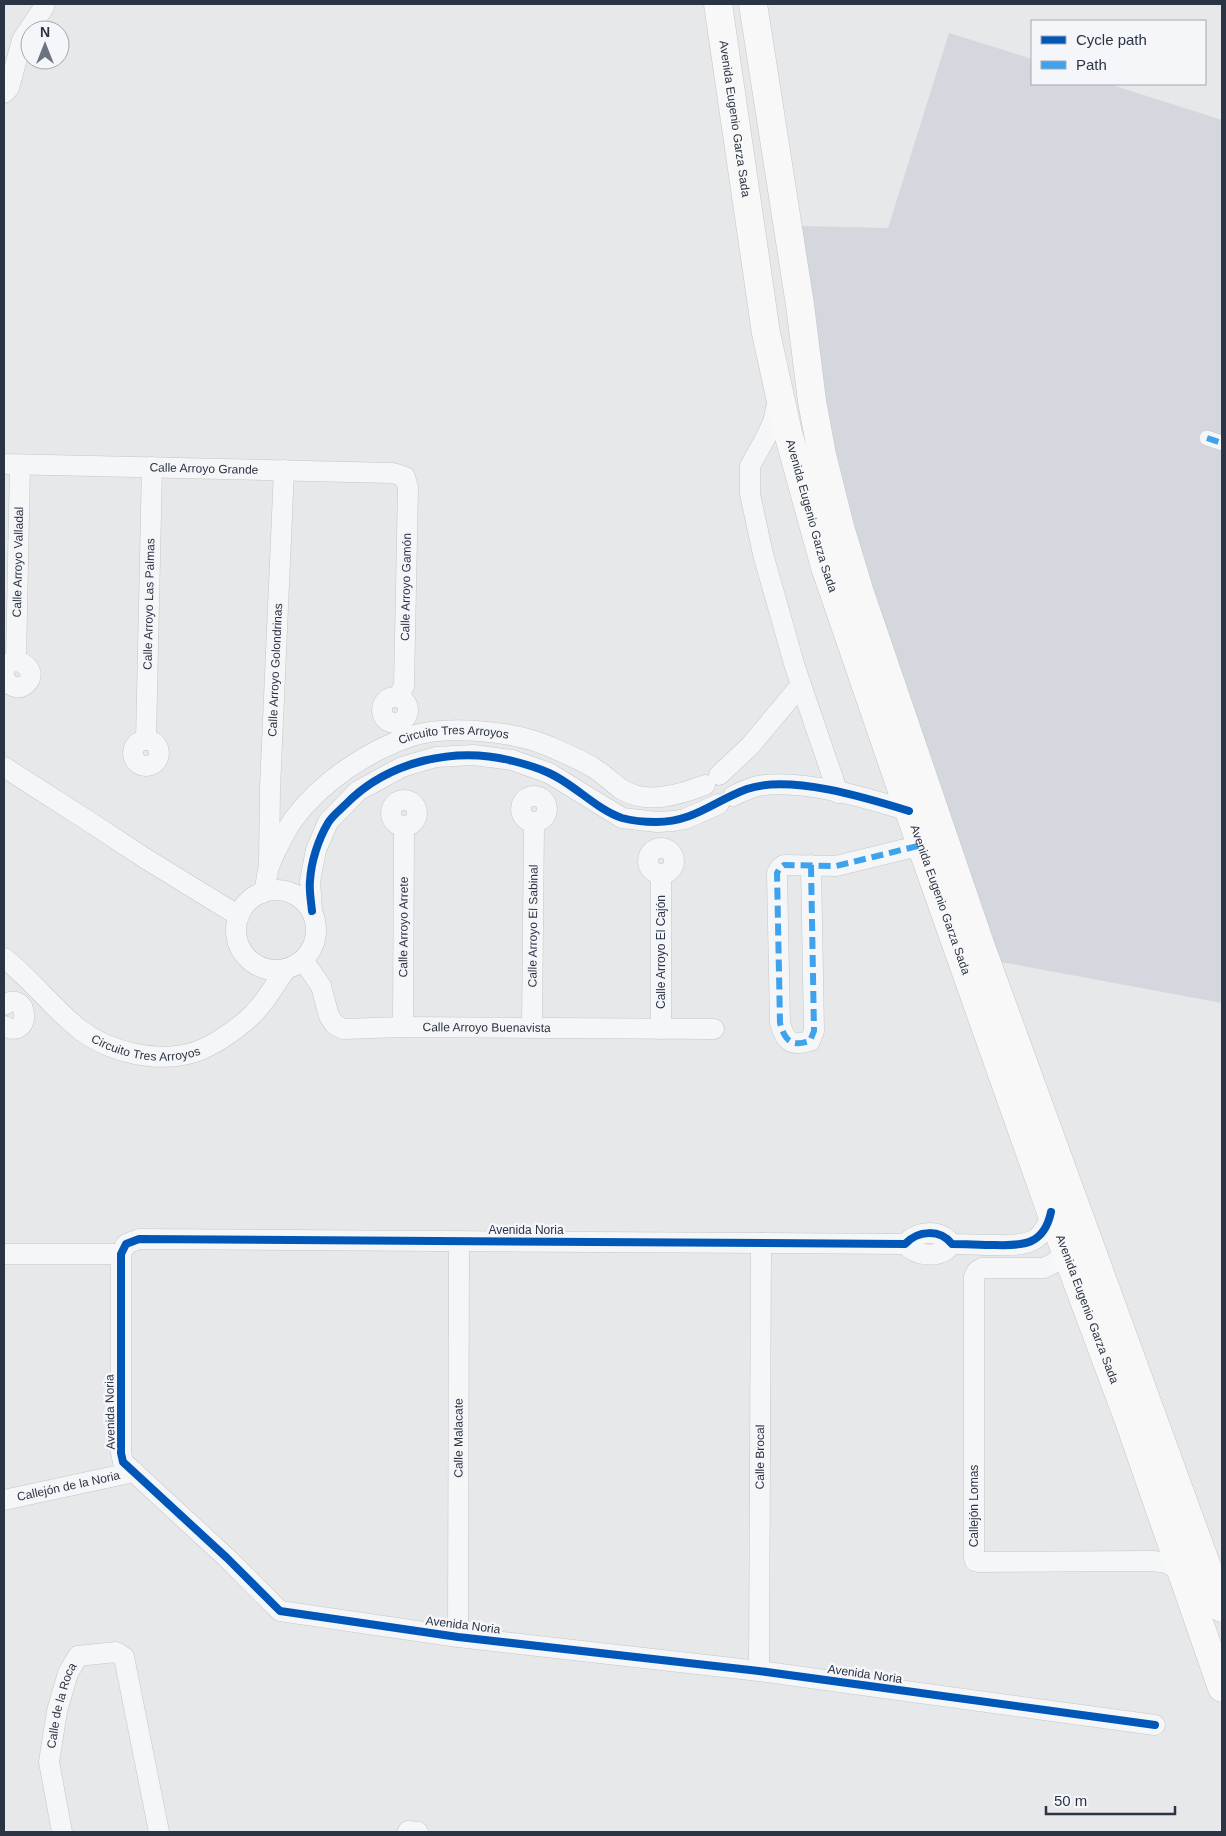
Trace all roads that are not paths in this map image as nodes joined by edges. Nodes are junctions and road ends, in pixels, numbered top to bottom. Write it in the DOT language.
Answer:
graph roads {
  1 [pos="44,4"];
  2 [pos="718,4"];
  3 [pos="753,4"];
  4 [pos="4,93"];
  5 [pos="779,396"];
  6 [pos="1207,438"];
  7 [pos="1222,443"];
  8 [pos="12,464"];
  9 [pos="152,467"];
  10 [pos="284,470"];
  11 [pos="405,477"];
  12 [pos="10,666"];
  13 [pos="4,677"];
  14 [pos="801,686"];
  15 [pos="398,697"];
  16 [pos="146,740"];
  17 [pos="740,755"];
  18 [pos="4,767"];
  19 [pos="759,786"];
  20 [pos="270,789"];
  21 [pos="838,793"];
  22 [pos="307,803"];
  23 [pos="909,811"];
  24 [pos="534,823"];
  25 [pos="404,827"];
  26 [pos="922,845"];
  27 [pos="811,865"];
  28 [pos="269,869"];
  29 [pos="661,874"];
  30 [pos="263,893"];
  31 [pos="312,911"];
  32 [pos="239,916"];
  33 [pos="4,958"];
  34 [pos="294,964"];
  35 [pos="4,1005"];
  36 [pos="4,1026"];
  37 [pos="402,1026"];
  38 [pos="532,1028"];
  39 [pos="661,1029"];
  40 [pos="714,1029"];
  41 [pos="1051,1212"];
  42 [pos="459,1241"];
  43 [pos="761,1243"];
  44 [pos="1065,1249"];
  45 [pos="4,1254"];
  46 [pos="120,1254"];
  47 [pos="134,1472"];
  48 [pos="4,1500"];
  49 [pos="1183,1573"];
  50 [pos="1222,1608"];
  51 [pos="458,1637"];
  52 [pos="759,1671"];
  53 [pos="1222,1688"];
  54 [pos="1156,1725"];
  55 [pos="62,1832"];
  56 [pos="159,1832"];
  1 -- 4 [label="street"];
  2 -- 5 [label="main road, Avenida Eugenio Garza Sada"];
  3 -- 50 [label="main road, Avenida Eugenio Garza Sada"];
  5 -- 14 [label="street"];
  5 -- 23 [label="main road, Avenida Eugenio Garza Sada"];
  6 -- 7 [label="street"];
  8 -- 9 [label="street, Calle Arroyo Grande"];
  8 -- 12 [label="street, Calle Arroyo Valladal"];
  9 -- 10 [label="street, Calle Arroyo Grande"];
  9 -- 16 [label="street, Calle Arroyo Las Palmas"];
  10 -- 11 [label="street, Calle Arroyo Grande"];
  10 -- 20 [label="street, Calle Arroyo Golondrinas"];
  11 -- 15 [label="street, Calle Arroyo Gamón"];
  12 -- 13 [label="street, Calle Arroyo Valladal"];
  14 -- 17 [label="street, Circuito Tres Arroyos"];
  14 -- 21 [label="street"];
  17 -- 19 [label="street"];
  17 -- 22 [label="street, Circuito Tres Arroyos"];
  18 -- 32 [label="street"];
  19 -- 21 [label="street, Circuito Tres Arroyos"];
  19 -- 31 [label="street, Circuito Tres Arroyos"];
  20 -- 22 [label="street"];
  20 -- 28 [label="street, Calle Arroyo Golondrinas"];
  21 -- 23 [label="street, Circuito Tres Arroyos"];
  22 -- 28 [label="street, Circuito Tres Arroyos"];
  23 -- 26 [label="main road, Avenida Eugenio Garza Sada"];
  24 -- 38 [label="street, Calle Arroyo El Sabinal"];
  25 -- 37 [label="street, Calle Arroyo Arrete"];
  26 -- 27 [label="street"];
  26 -- 41 [label="main road, Avenida Eugenio Garza Sada"];
  27 -- 27 [label="street"];
  28 -- 30 [label="street, Circuito Tres Arroyos"];
  29 -- 39 [label="street, Calle Arroyo El Cajón"];
  30 -- 31 [label="street"];
  30 -- 32 [label="street"];
  31 -- 34 [label="street, Circuito Tres Arroyos"];
  32 -- 34 [label="street"];
  33 -- 34 [label="street, Circuito Tres Arroyos"];
  34 -- 37 [label="street, Calle Arroyo Buenavista"];
  35 -- 36 [label="street"];
  37 -- 38 [label="street, Calle Arroyo Buenavista"];
  38 -- 39 [label="street, Calle Arroyo Buenavista"];
  39 -- 40 [label="street, Calle Arroyo Buenavista"];
  41 -- 43 [label="street, Avenida Noria"];
  41 -- 44 [label="main road, Avenida Eugenio Garza Sada"];
  42 -- 43 [label="street, Avenida Noria"];
  42 -- 46 [label="street, Avenida Noria"];
  42 -- 51 [label="street, Calle Malacate"];
  43 -- 52 [label="street, Calle Brocal"];
  44 -- 49 [label="main road, Avenida Eugenio Garza Sada"];
  44 -- 49 [label="street, Callejón Lomas"];
  45 -- 46 [label="street"];
  46 -- 47 [label="street, Avenida Noria"];
  47 -- 48 [label="street, Callejón de la Noria"];
  47 -- 51 [label="street, Avenida Noria"];
  49 -- 53 [label="main road, Avenida Eugenio Garza Sada"];
  51 -- 52 [label="street, Avenida Noria"];
  52 -- 54 [label="street, Avenida Noria"];
  55 -- 56 [label="street, Calle de la Roca"];
}
